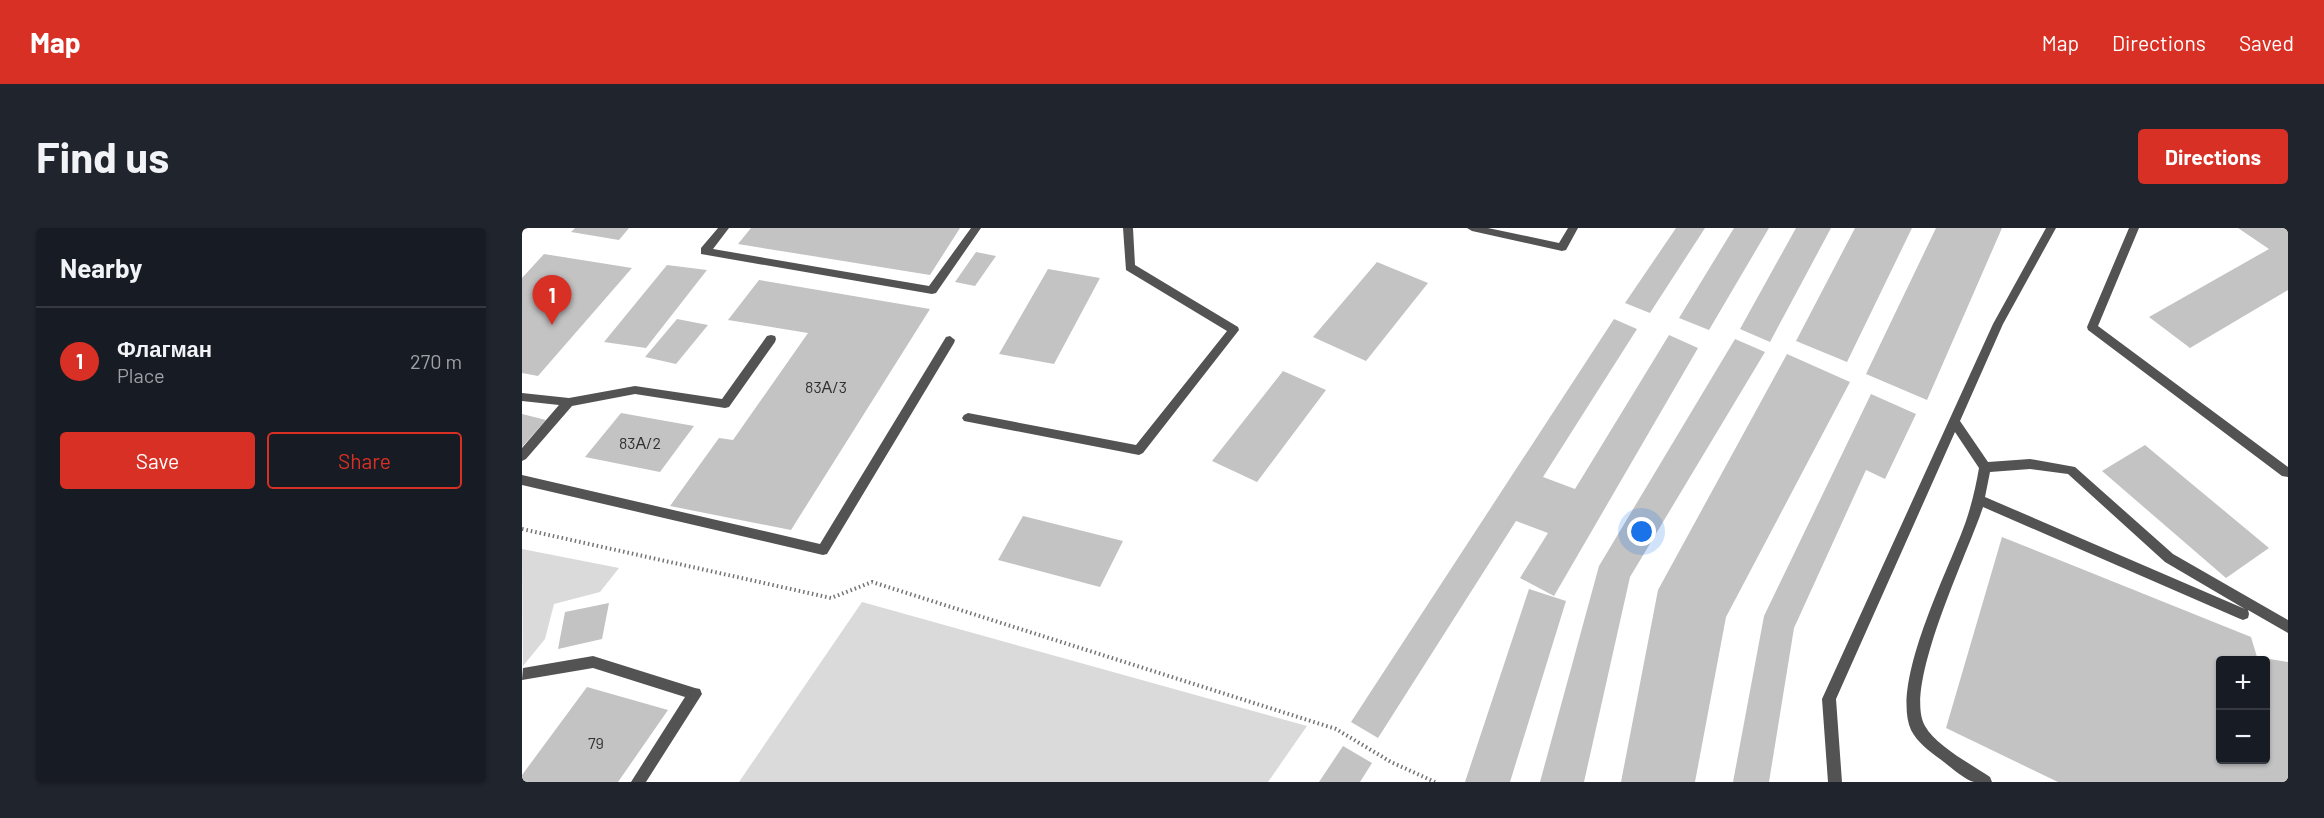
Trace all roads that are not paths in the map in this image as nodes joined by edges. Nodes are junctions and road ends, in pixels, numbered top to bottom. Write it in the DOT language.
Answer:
graph roads {
  1 [pos="724,228"];
  2 [pos="976,228"];
  3 [pos="1128,228"];
  4 [pos="1472,228"];
  5 [pos="1573,228"];
  6 [pos="2051,228"];
  7 [pos="2134,228"];
  8 [pos="771,339"];
  9 [pos="950,340"];
  10 [pos="522,397"];
  11 [pos="569,402"];
  12 [pos="968,418"];
  13 [pos="1954,421"];
  14 [pos="522,456"];
  15 [pos="1984,467"];
  16 [pos="2288,472"];
  17 [pos="522,480"];
  18 [pos="1979,500"];
  19 [pos="2243,614"];
  20 [pos="2288,627"];
  21 [pos="522,674"];
  22 [pos="638,782"];
  23 [pos="1835,782"];
  24 [pos="1985,782"];
  1 -- 2 [label="lane"];
  3 -- 12 [label="lane"];
  4 -- 5 [label="lane"];
  6 -- 13 [label="lane"];
  7 -- 16 [label="lane"];
  8 -- 11 [label="lane"];
  9 -- 17 [label="lane"];
  10 -- 11 [label="lane"];
  11 -- 14 [label="lane"];
  13 -- 15 [label="lane"];
  13 -- 23 [label="lane"];
  15 -- 18 [label="lane"];
  15 -- 20 [label="lane"];
  18 -- 19 [label="lane"];
  18 -- 24 [label="lane"];
  21 -- 22 [label="lane"];
}
